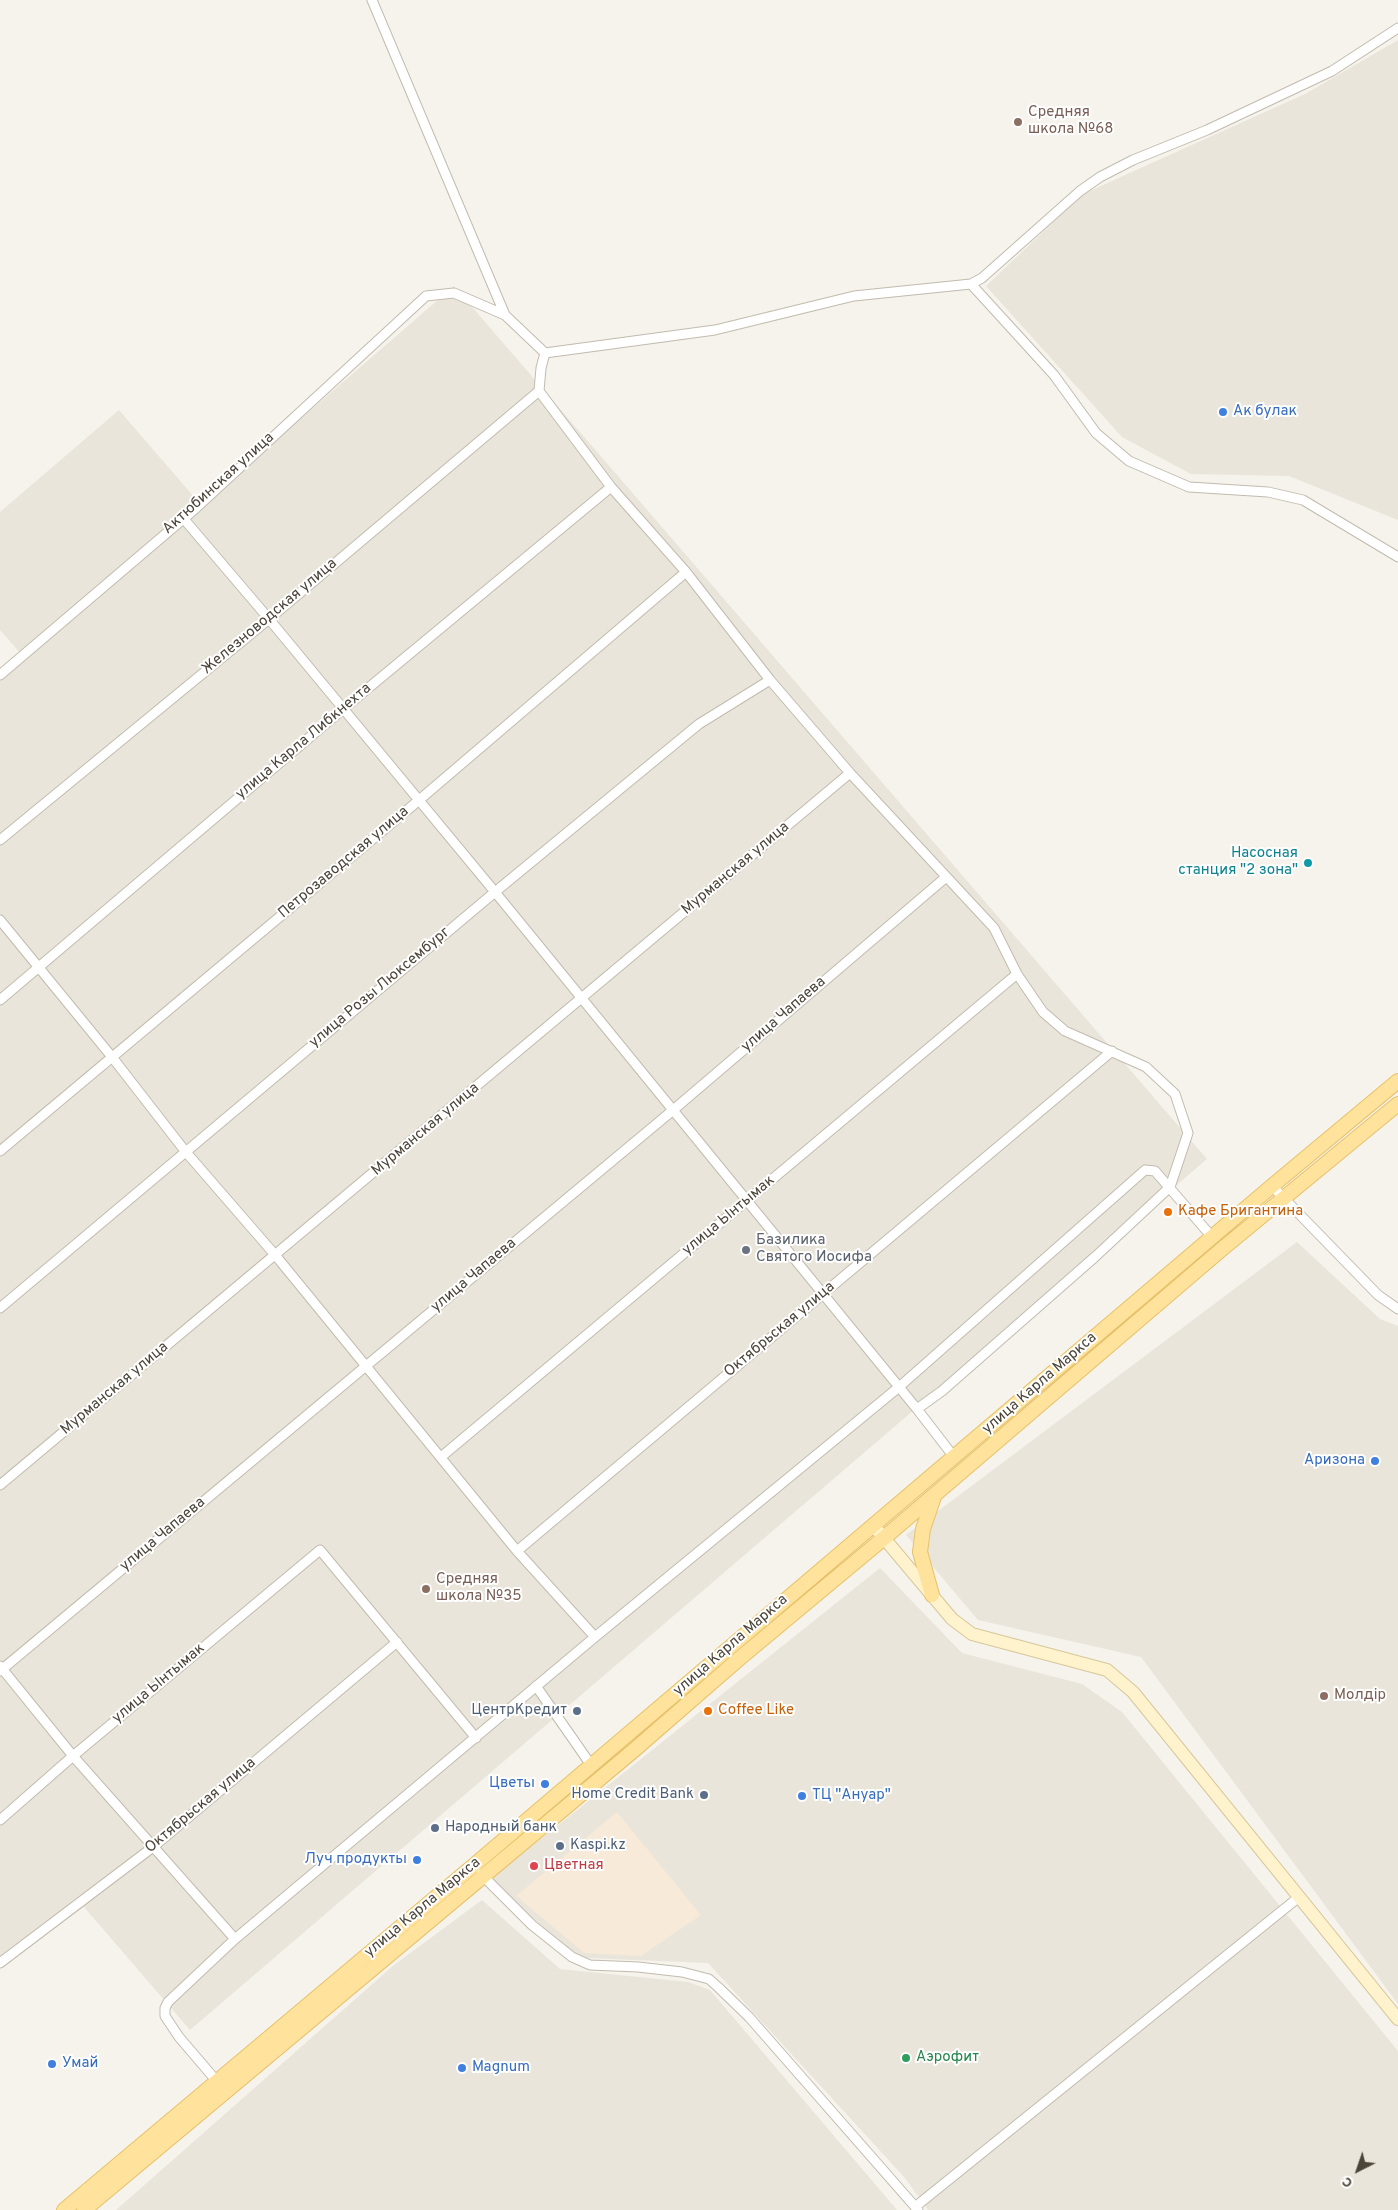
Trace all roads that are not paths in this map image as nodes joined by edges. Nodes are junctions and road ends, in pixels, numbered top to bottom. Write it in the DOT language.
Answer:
graph roads {
  1 [pos="372,0"];
  2 [pos="1398,28"];
  3 [pos="971,284"];
  4 [pos="504,315"];
  5 [pos="546,353"];
  6 [pos="538,391"];
  7 [pos="611,488"];
  8 [pos="183,518"];
  9 [pos="1398,558"];
  10 [pos="686,572"];
  11 [pos="269,619"];
  12 [pos="0,675"];
  13 [pos="770,680"];
  14 [pos="343,709"];
  15 [pos="850,773"];
  16 [pos="418,801"];
  17 [pos="0,840"];
  18 [pos="945,878"];
  19 [pos="494,892"];
  20 [pos="0,920"];
  21 [pos="38,968"];
  22 [pos="1017,974"];
  23 [pos="0,1000"];
  24 [pos="581,1000"];
  25 [pos="1112,1051"];
  26 [pos="112,1057"];
  27 [pos="1398,1081"];
  28 [pos="1398,1104"];
  29 [pos="672,1111"];
  30 [pos="0,1151"];
  31 [pos="185,1152"];
  32 [pos="1272,1186"];
  33 [pos="1170,1187"];
  34 [pos="1284,1198"];
  35 [pos="747,1202"];
  36 [pos="1212,1237"];
  37 [pos="276,1256"];
  38 [pos="822,1294"];
  39 [pos="0,1308"];
  40 [pos="1398,1310"];
  41 [pos="366,1366"];
  42 [pos="899,1387"];
  43 [pos="917,1409"];
  44 [pos="441,1457"];
  45 [pos="954,1458"];
  46 [pos="0,1485"];
  47 [pos="934,1495"];
  48 [pos="873,1525"];
  49 [pos="884,1538"];
  50 [pos="517,1551"];
  51 [pos="932,1595"];
  52 [pos="596,1637"];
  53 [pos="397,1642"];
  54 [pos="1,1669"];
  55 [pos="536,1686"];
  56 [pos="476,1738"];
  57 [pos="74,1756"];
  58 [pos="591,1765"];
  59 [pos="0,1820"];
  60 [pos="153,1846"];
  61 [pos="473,1866"];
  62 [pos="484,1876"];
  63 [pos="1299,1897"];
  64 [pos="235,1939"];
  65 [pos="0,1962"];
  66 [pos="1398,2019"];
  67 [pos="220,2086"];
  68 [pos="916,2208"];
  69 [pos="64,2210"];
  70 [pos="84,2210"];
  1 -- 4 [label="street"];
  2 -- 3 [label="street"];
  3 -- 5 [label="street"];
  3 -- 9 [label="street"];
  4 -- 5 [label="street"];
  4 -- 8 [label="street, Актюбинская улица"];
  5 -- 6 [label="street"];
  6 -- 7 [label="street"];
  6 -- 11 [label="street, Железноводская улица"];
  7 -- 10 [label="street"];
  7 -- 14 [label="street, улица Карла Либкнехта"];
  8 -- 11 [label="street"];
  8 -- 12 [label="street, Актюбинская улица"];
  10 -- 13 [label="street"];
  10 -- 16 [label="street, Петрозаводская улица"];
  11 -- 14 [label="street"];
  11 -- 17 [label="street, Железноводская улица"];
  13 -- 15 [label="street"];
  13 -- 19 [label="street, улица Розы Люксембург"];
  14 -- 16 [label="street"];
  14 -- 21 [label="street, улица Карла Либкнехта"];
  15 -- 18 [label="street"];
  15 -- 24 [label="street, Мурманская улица"];
  16 -- 19 [label="street"];
  16 -- 26 [label="street, Петрозаводская улица"];
  18 -- 22 [label="street"];
  18 -- 29 [label="street, улица Чапаева"];
  19 -- 24 [label="street"];
  19 -- 31 [label="street, улица Розы Люксембург"];
  20 -- 21 [label="street"];
  21 -- 23 [label="street, улица Карла Либкнехта"];
  21 -- 26 [label="street"];
  22 -- 25 [label="street"];
  22 -- 35 [label="street, улица Ынтымак"];
  24 -- 29 [label="street"];
  24 -- 37 [label="street, Мурманская улица"];
  25 -- 33 [label="street"];
  25 -- 38 [label="street, Октябрьская улица"];
  26 -- 30 [label="street, Петрозаводская улица"];
  26 -- 31 [label="street"];
  27 -- 32 [label="main road, улица Карла Маркса"];
  28 -- 34 [label="main road, улица Карла Маркса"];
  29 -- 35 [label="street"];
  29 -- 41 [label="street, улица Чапаева"];
  31 -- 37 [label="street"];
  31 -- 39 [label="street, улица Розы Люксембург"];
  32 -- 34 [label="street"];
  32 -- 36 [label="main road, улица Карла Маркса"];
  33 -- 36 [label="street"];
  33 -- 42 [label="street"];
  33 -- 43 [label="street"];
  34 -- 40 [label="street"];
  34 -- 47 [label="main road, улица Карла Маркса"];
  35 -- 38 [label="street"];
  35 -- 44 [label="street, улица Ынтымак"];
  36 -- 45 [label="main road, улица Карла Маркса"];
  37 -- 41 [label="street"];
  37 -- 46 [label="street, Мурманская улица"];
  38 -- 42 [label="street"];
  38 -- 50 [label="street, Октябрьская улица"];
  41 -- 44 [label="street"];
  41 -- 54 [label="street, улица Чапаева"];
  42 -- 43 [label="street"];
  42 -- 52 [label="street"];
  43 -- 45 [label="street"];
  44 -- 50 [label="street"];
  45 -- 48 [label="main road, улица Карла Маркса"];
  47 -- 49 [label="main road, улица Карла Маркса"];
  47 -- 51 [label="main road"];
  48 -- 49 [label="street"];
  48 -- 58 [label="main road, улица Карла Маркса"];
  49 -- 51 [label="street"];
  49 -- 62 [label="main road, улица Карла Маркса"];
  50 -- 52 [label="street"];
  51 -- 63 [label="street"];
  52 -- 55 [label="street"];
  53 -- 56 [label="street"];
  53 -- 57 [label="street, улица Ынтымак"];
  53 -- 60 [label="street, Октябрьская улица"];
  54 -- 57 [label="street"];
  55 -- 56 [label="street"];
  55 -- 58 [label="street"];
  56 -- 64 [label="street"];
  57 -- 59 [label="street, улица Ынтымак"];
  57 -- 60 [label="street"];
  58 -- 61 [label="main road, улица Карла Маркса"];
  60 -- 64 [label="street"];
  60 -- 65 [label="street, Октябрьская улица"];
  61 -- 62 [label="street"];
  61 -- 67 [label="main road, улица Карла Маркса"];
  62 -- 67 [label="main road, улица Карла Маркса"];
  62 -- 68 [label="street"];
  63 -- 66 [label="street"];
  63 -- 68 [label="street"];
  64 -- 67 [label="street"];
  67 -- 69 [label="main road, улица Карла Маркса"];
  67 -- 70 [label="main road, улица Карла Маркса"];
}
